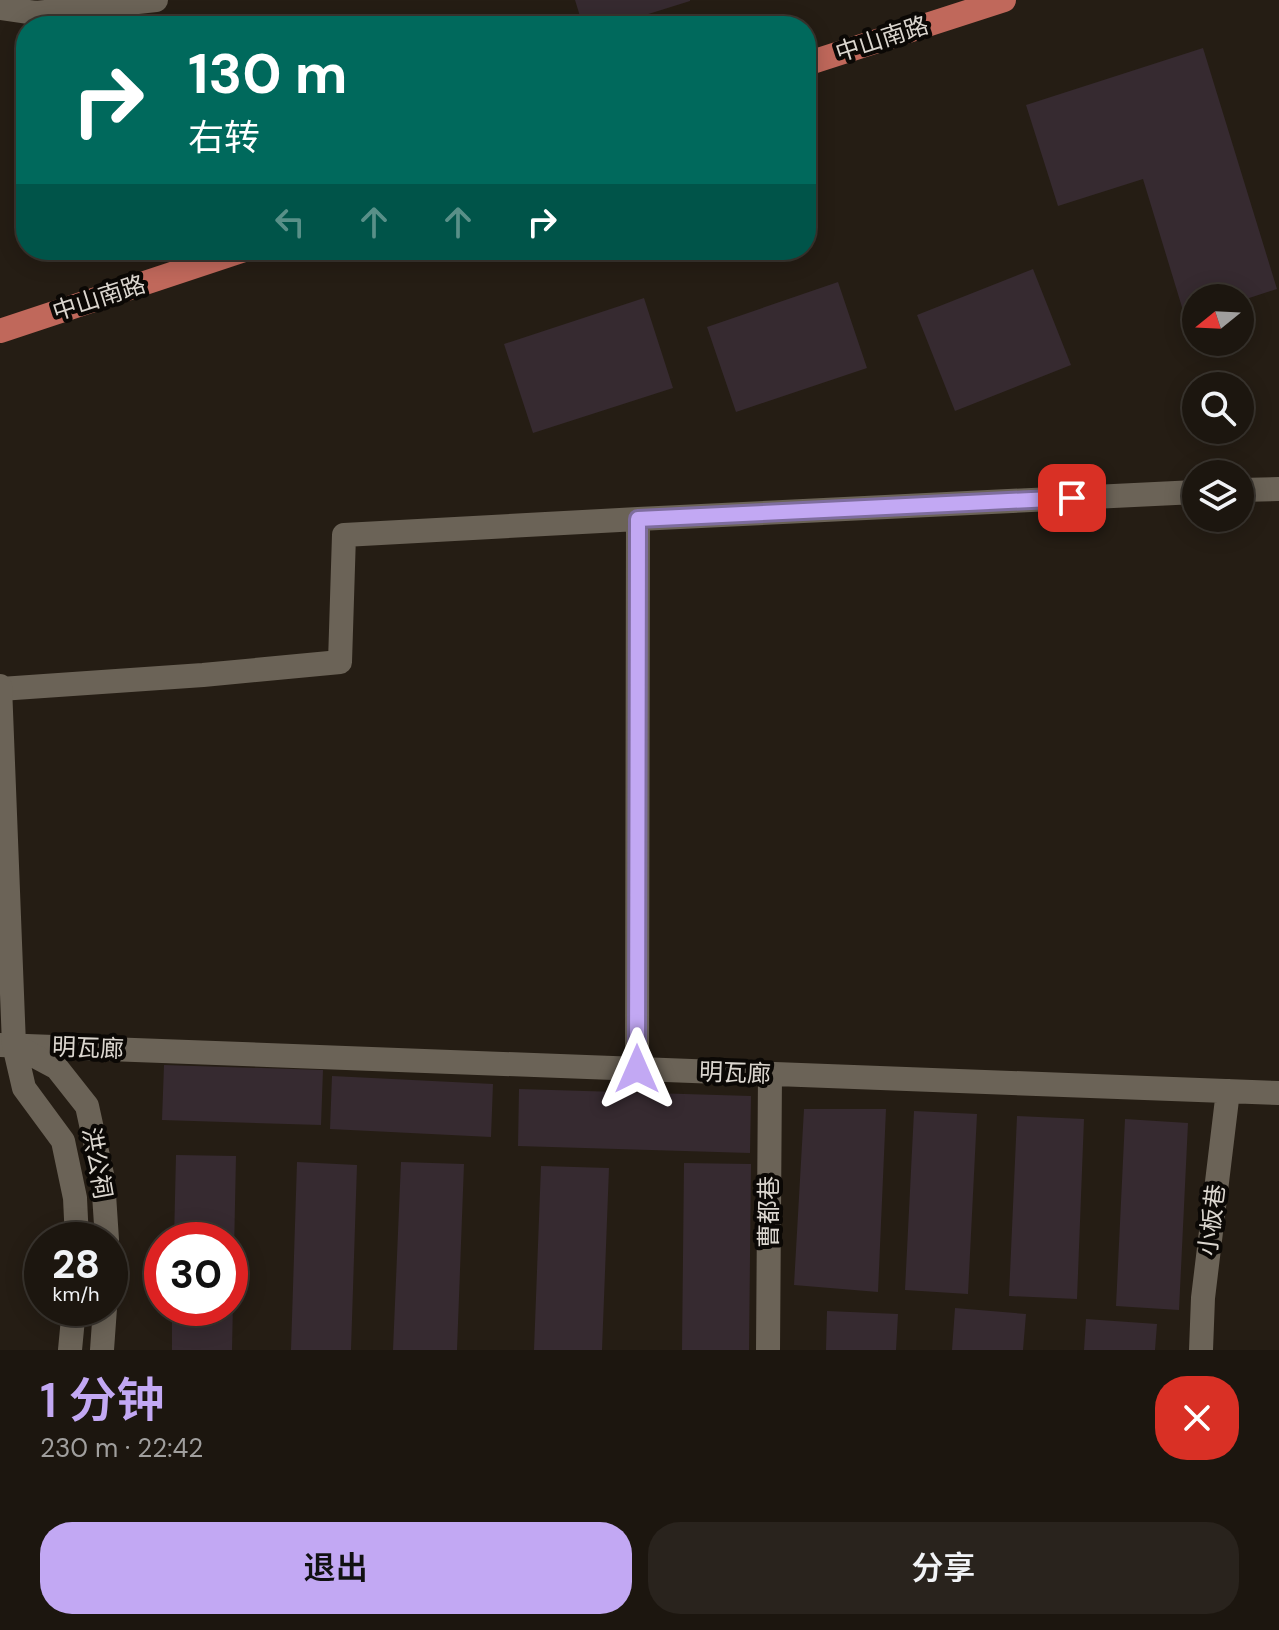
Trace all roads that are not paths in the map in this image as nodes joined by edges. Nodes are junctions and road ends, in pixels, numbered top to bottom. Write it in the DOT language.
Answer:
graph roads {
  1 [pos="156,0"];
  2 [pos="1004,0"];
  3 [pos="970,5"];
  4 [pos="0,8"];
  5 [pos="816,60"];
  6 [pos="214,260"];
  7 [pos="0,331"];
  8 [pos="1279,489"];
  9 [pos="1254,490"];
  10 [pos="1182,493"];
  11 [pos="638,519"];
  12 [pos="0,688"];
  13 [pos="7,1045"];
  14 [pos="637,1069"];
  15 [pos="770,1074"];
  16 [pos="1228,1091"];
  17 [pos="1279,1093"];
  18 [pos="76,1222"];
  19 [pos="106,1222"];
  20 [pos="72,1326"];
  21 [pos="104,1326"];
  22 [pos="70,1350"];
  23 [pos="102,1350"];
  24 [pos="768,1350"];
  25 [pos="1201,1350"];
  1 -- 4 [label="street"];
  2 -- 3 [label="main road, 中山南路"];
  3 -- 5 [label="main road, 中山南路"];
  6 -- 7 [label="main road, 中山南路"];
  8 -- 9 [label="street"];
  10 -- 11 [label="street"];
  11 -- 12 [label="street"];
  11 -- 14 [label="street"];
  12 -- 13 [label="street"];
  13 -- 14 [label="street, 明瓦廊"];
  13 -- 18 [label="street, 洪公祠"];
  13 -- 19 [label="street, 洪公祠"];
  14 -- 15 [label="street, 明瓦廊"];
  15 -- 16 [label="street, 明瓦廊"];
  15 -- 24 [label="street, 曹都巷"];
  16 -- 17 [label="street, 明瓦廊"];
  16 -- 25 [label="street, 小板巷"];
  20 -- 22 [label="street"];
  21 -- 23 [label="street"];
}
